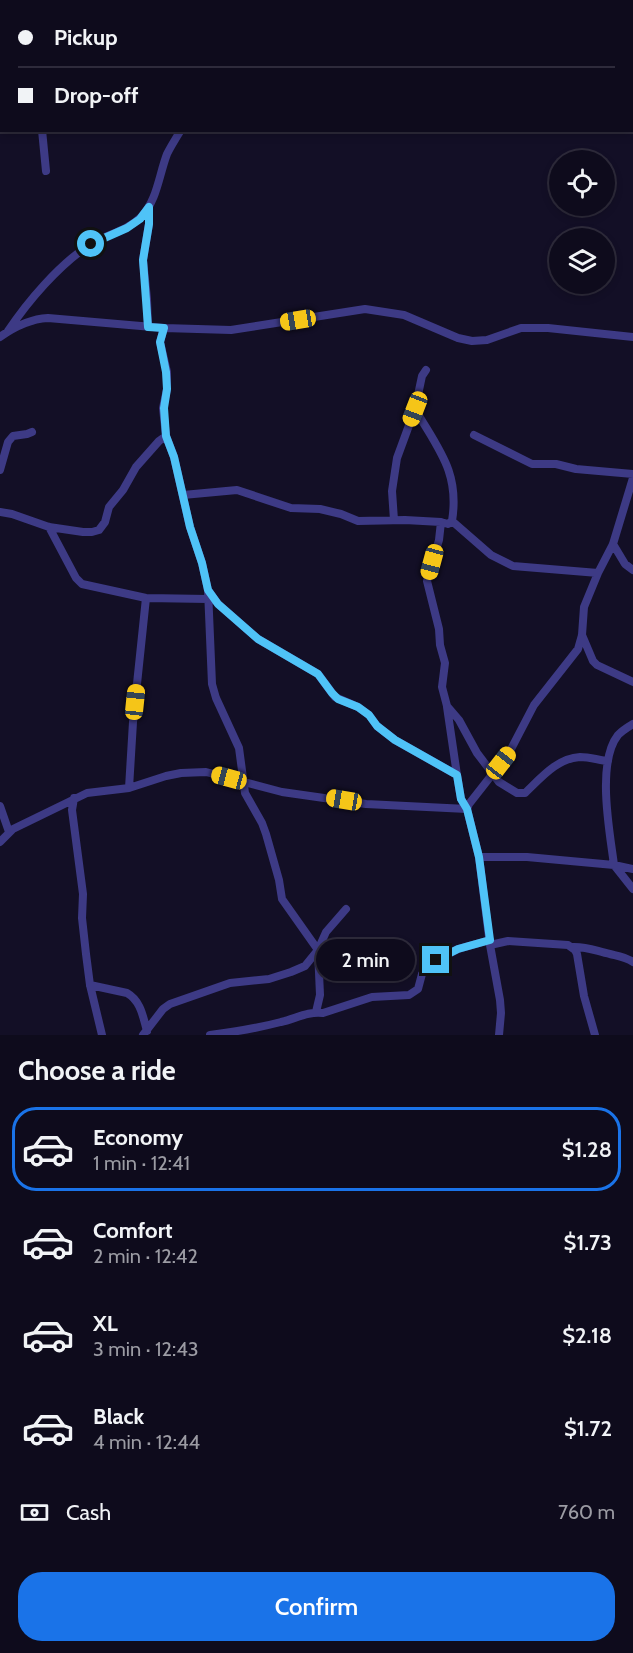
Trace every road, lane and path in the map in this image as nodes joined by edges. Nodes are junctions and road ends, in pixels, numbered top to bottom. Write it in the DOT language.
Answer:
graph roads {
  1 [pos="42,132"];
  2 [pos="180,132"];
  3 [pos="46,171"];
  4 [pos="149,207"];
  5 [pos="148,327"];
  6 [pos="164,328"];
  7 [pos="4,334"];
  8 [pos="633,337"];
  9 [pos="426,370"];
  10 [pos="415,409"];
  11 [pos="32,432"];
  12 [pos="474,435"];
  13 [pos="166,436"];
  14 [pos="0,470"];
  15 [pos="633,476"];
  16 [pos="183,495"];
  17 [pos="0,512"];
  18 [pos="394,520"];
  19 [pos="452,521"];
  20 [pos="441,522"];
  21 [pos="49,526"];
  22 [pos="613,544"];
  23 [pos="633,570"];
  24 [pos="598,573"];
  25 [pos="208,594"];
  26 [pos="146,598"];
  27 [pos="582,635"];
  28 [pos="633,682"];
  29 [pos="447,706"];
  30 [pos="633,724"];
  31 [pos="608,761"];
  32 [pos="493,773"];
  33 [pos="457,775"];
  34 [pos="244,782"];
  35 [pos="129,788"];
  36 [pos="74,798"];
  37 [pos="0,806"];
  38 [pos="467,809"];
  39 [pos="9,832"];
  40 [pos="0,842"];
  41 [pos="479,857"];
  42 [pos="614,865"];
  43 [pos="633,869"];
  44 [pos="633,889"];
  45 [pos="346,909"];
  46 [pos="490,942"];
  47 [pos="572,947"];
  48 [pos="318,950"];
  49 [pos="633,962"];
  50 [pos="90,985"];
  51 [pos="316,1012"];
  52 [pos="250,1032"];
  53 [pos="145,1033"];
  54 [pos="102,1035"];
  55 [pos="210,1035"];
  56 [pos="499,1035"];
  57 [pos="595,1035"];
  1 -- 3 [label="street"];
  2 -- 4 [label="street"];
  4 -- 5 [label="street"];
  4 -- 7 [label="street"];
  5 -- 6 [label="street"];
  5 -- 7 [label="street"];
  6 -- 8 [label="street"];
  6 -- 13 [label="street"];
  9 -- 10 [label="street"];
  10 -- 18 [label="street"];
  10 -- 19 [label="street"];
  11 -- 14 [label="street"];
  12 -- 15 [label="street"];
  13 -- 16 [label="street"];
  13 -- 21 [label="street"];
  15 -- 22 [label="street"];
  16 -- 18 [label="street"];
  16 -- 25 [label="street"];
  17 -- 21 [label="street"];
  18 -- 20 [label="street"];
  19 -- 20 [label="street"];
  19 -- 24 [label="street"];
  20 -- 29 [label="street"];
  21 -- 26 [label="street"];
  22 -- 23 [label="street"];
  22 -- 24 [label="street"];
  24 -- 27 [label="street"];
  25 -- 26 [label="street"];
  25 -- 33 [label="street"];
  25 -- 34 [label="street"];
  26 -- 35 [label="street"];
  27 -- 28 [label="street"];
  27 -- 32 [label="street"];
  29 -- 32 [label="street"];
  29 -- 33 [label="street"];
  30 -- 31 [label="street"];
  31 -- 32 [label="street"];
  31 -- 42 [label="street"];
  32 -- 38 [label="street"];
  33 -- 38 [label="street"];
  34 -- 35 [label="street"];
  34 -- 38 [label="street"];
  34 -- 48 [label="street"];
  35 -- 36 [label="street"];
  36 -- 39 [label="street"];
  36 -- 50 [label="street"];
  37 -- 39 [label="street"];
  38 -- 41 [label="street"];
  39 -- 40 [label="street"];
  41 -- 42 [label="street"];
  41 -- 46 [label="street"];
  42 -- 43 [label="street"];
  42 -- 44 [label="street"];
  45 -- 48 [label="street"];
  46 -- 47 [label="street"];
  46 -- 51 [label="street"];
  46 -- 56 [label="street"];
  47 -- 49 [label="street"];
  47 -- 57 [label="street"];
  48 -- 51 [label="street"];
  48 -- 53 [label="street"];
  50 -- 53 [label="street"];
  50 -- 54 [label="street"];
  51 -- 52 [label="street"];
  52 -- 55 [label="street"];
}
